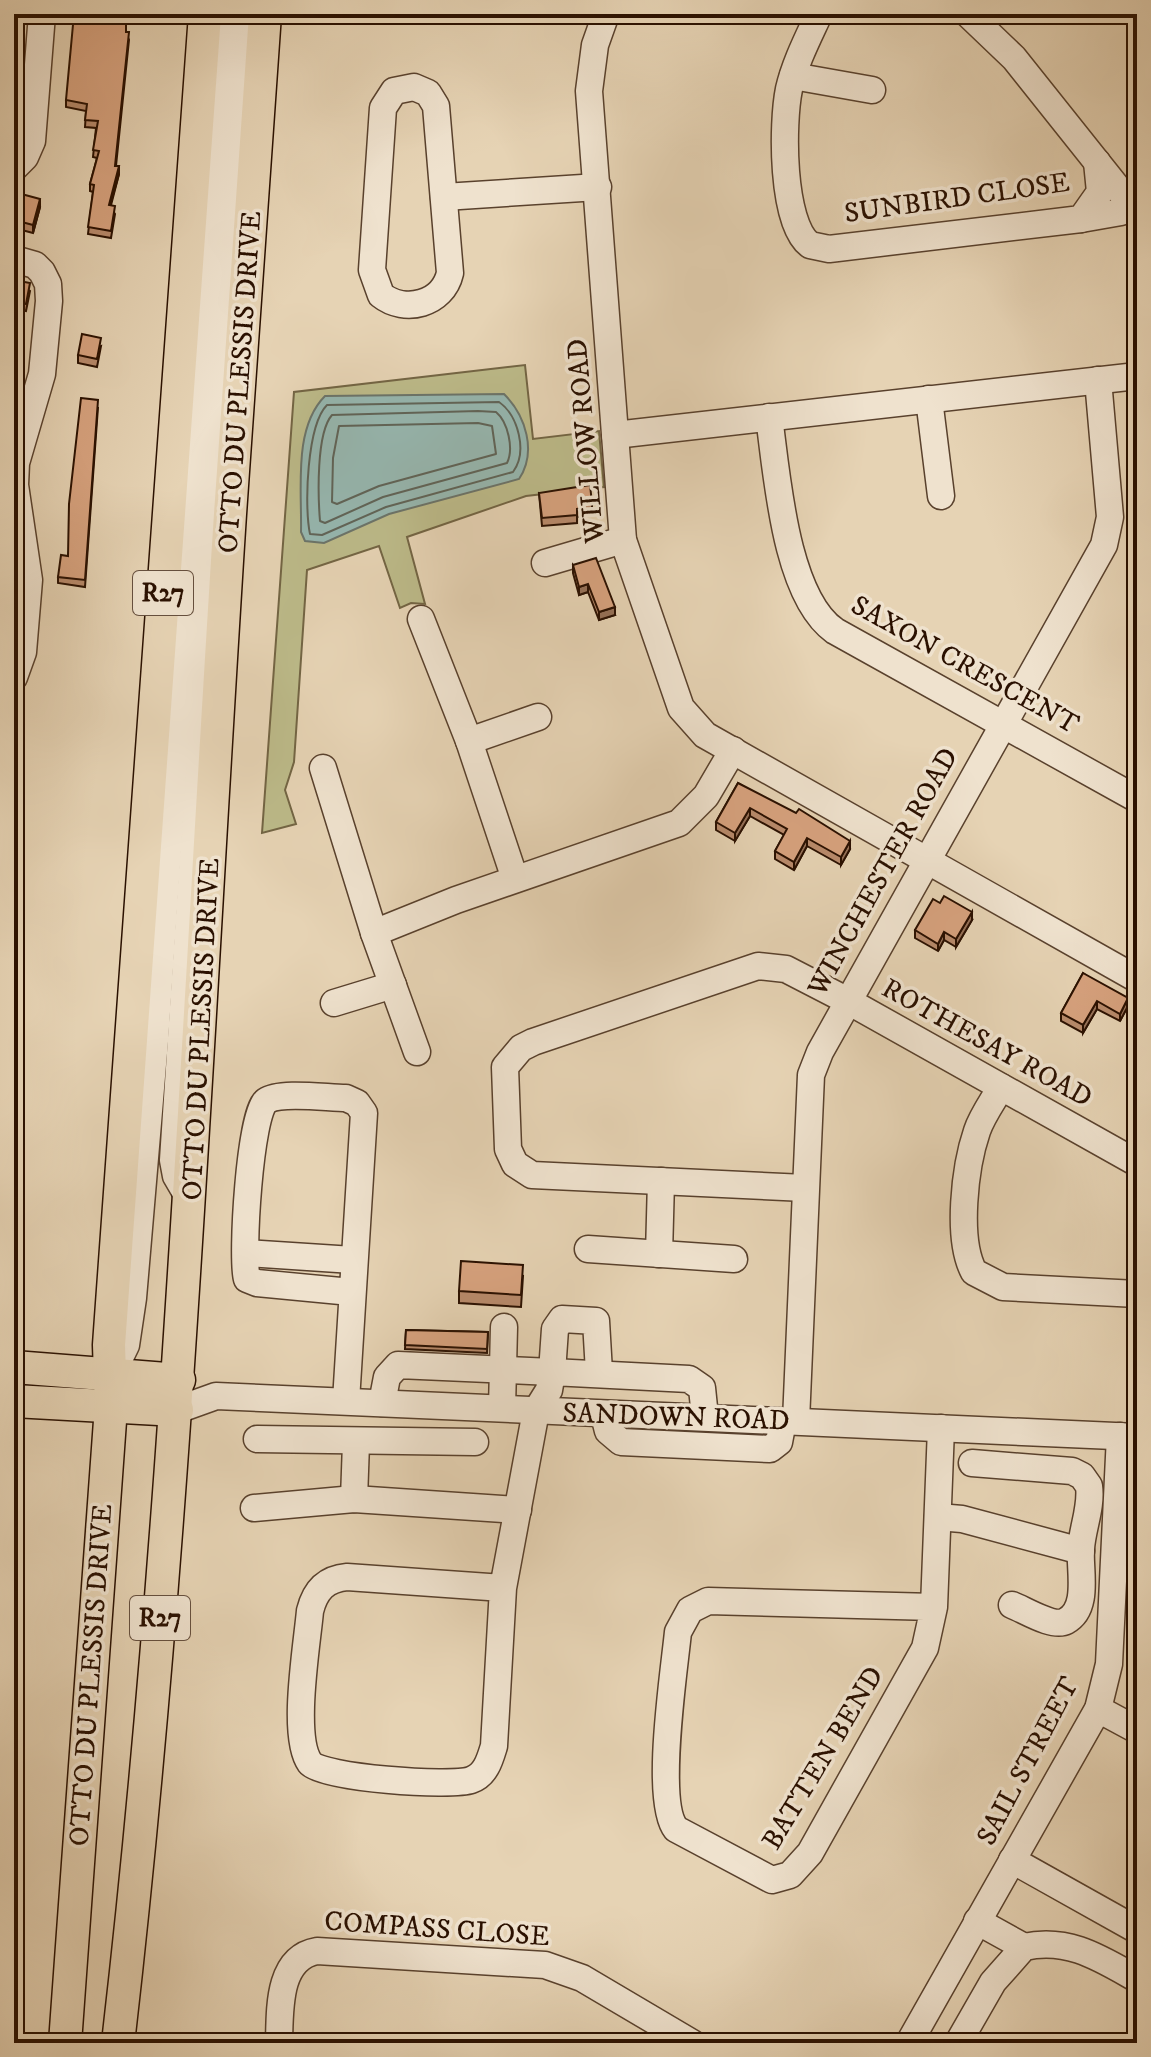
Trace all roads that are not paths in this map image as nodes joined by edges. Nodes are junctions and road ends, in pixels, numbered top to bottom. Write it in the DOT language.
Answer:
graph roads {
  1 [pos="42,14"];
  2 [pos="205,14"];
  3 [pos="225,14"];
  4 [pos="248,14"];
  5 [pos="265,14"];
  6 [pos="606,14"];
  7 [pos="819,14"];
  8 [pos="968,14"];
  9 [pos="793,76"];
  10 [pos="872,90"];
  11 [pos="14,168"];
  12 [pos="598,187"];
  13 [pos="444,197"];
  14 [pos="14,259"];
  15 [pos="1137,376"];
  16 [pos="1098,380"];
  17 [pos="929,399"];
  18 [pos="769,417"];
  19 [pos="615,435"];
  20 [pos="941,496"];
  21 [pos="623,540"];
  22 [pos="545,563"];
  23 [pos="421,619"];
  24 [pos="14,677"];
  25 [pos="538,717"];
  26 [pos="1003,723"];
  27 [pos="469,741"];
  28 [pos="733,750"];
  29 [pos="323,768"];
  30 [pos="1137,799"];
  31 [pos="929,860"];
  32 [pos="515,879"];
  33 [pos="374,933"];
  34 [pos="1137,979"];
  35 [pos="393,985"];
  36 [pos="848,1001"];
  37 [pos="334,1003"];
  38 [pos="417,1052"];
  39 [pos="1001,1087"];
  40 [pos="1137,1163"];
  41 [pos="661,1181"];
  42 [pos="805,1188"];
  43 [pos="191,1201"];
  44 [pos="588,1249"];
  45 [pos="246,1253"];
  46 [pos="659,1254"];
  47 [pos="734,1259"];
  48 [pos="353,1260"];
  49 [pos="351,1292"];
  50 [pos="1137,1294"];
  51 [pos="504,1327"];
  52 [pos="14,1367"];
  53 [pos="503,1370"];
  54 [pos="552,1372"];
  55 [pos="599,1372"];
  56 [pos="112,1374"];
  57 [pos="178,1395"];
  58 [pos="14,1401"];
  59 [pos="346,1401"];
  60 [pos="382,1403"];
  61 [pos="111,1407"];
  62 [pos="502,1408"];
  63 [pos="536,1411"];
  64 [pos="640,1414"];
  65 [pos="604,1415"];
  66 [pos="710,1417"];
  67 [pos="789,1421"];
  68 [pos="941,1428"];
  69 [pos="1129,1437"];
  70 [pos="257,1439"];
  71 [pos="475,1442"];
  72 [pos="356,1443"];
  73 [pos="641,1443"];
  74 [pos="715,1446"];
  75 [pos="972,1463"];
  76 [pos="354,1499"];
  77 [pos="254,1508"];
  78 [pos="518,1510"];
  79 [pos="938,1517"];
  80 [pos="1081,1551"];
  81 [pos="503,1588"];
  82 [pos="1012,1605"];
  83 [pos="934,1607"];
  84 [pos="1098,1709"];
  85 [pos="1137,1730"];
  86 [pos="1012,1860"];
  87 [pos="977,1921"];
  88 [pos="1137,1930"];
  89 [pos="1024,1947"];
  90 [pos="1137,1979"];
  91 [pos="65,2043"];
  92 [pos="118,2043"];
  93 [pos="279,2043"];
  94 [pos="692,2043"];
  95 [pos="909,2043"];
  96 [pos="958,2043"];
  1 -- 11 [label="street"];
  2 -- 56 [label="main road, OTTO DU PLESSIS DRIVE / R27"];
  3 -- 56 [label="street"];
  4 -- 43 [label="street"];
  5 -- 43 [label="main road, OTTO DU PLESSIS DRIVE / R27"];
  6 -- 12 [label="street, WILLOW ROAD"];
  7 -- 9 [label="street, SUNBIRD CLOSE"];
  8 -- 9 [label="street, SUNBIRD CLOSE"];
  9 -- 10 [label="street"];
  12 -- 13 [label="street"];
  12 -- 19 [label="street, WILLOW ROAD"];
  13 -- 13 [label="street"];
  14 -- 24 [label="street"];
  15 -- 16 [label="street"];
  16 -- 17 [label="street"];
  16 -- 26 [label="street, WINCHESTER ROAD"];
  17 -- 18 [label="street"];
  17 -- 20 [label="street"];
  18 -- 19 [label="street"];
  18 -- 26 [label="street, SAXON CRESCENT"];
  19 -- 21 [label="street, WILLOW ROAD"];
  21 -- 22 [label="street"];
  21 -- 28 [label="street, WILLOW ROAD"];
  23 -- 27 [label="street"];
  25 -- 27 [label="street"];
  26 -- 30 [label="street, SAXON CRESCENT"];
  26 -- 31 [label="street, WINCHESTER ROAD"];
  27 -- 32 [label="street"];
  28 -- 31 [label="street, WILLOW ROAD"];
  28 -- 32 [label="street"];
  29 -- 33 [label="street"];
  31 -- 34 [label="street, WILLOW ROAD"];
  31 -- 36 [label="street, WINCHESTER ROAD"];
  32 -- 33 [label="street"];
  33 -- 35 [label="street"];
  35 -- 37 [label="street"];
  35 -- 38 [label="street"];
  36 -- 39 [label="street, ROTHESAY ROAD"];
  36 -- 41 [label="street, ROTHESAY ROAD"];
  36 -- 42 [label="street, WINCHESTER ROAD"];
  39 -- 40 [label="street, ROTHESAY ROAD"];
  39 -- 50 [label="street"];
  41 -- 42 [label="street, ROTHESAY ROAD"];
  41 -- 46 [label="street"];
  42 -- 67 [label="street, WINCHESTER ROAD"];
  43 -- 57 [label="main road, OTTO DU PLESSIS DRIVE / R27"];
  44 -- 46 [label="street"];
  45 -- 48 [label="street"];
  45 -- 48 [label="street"];
  45 -- 49 [label="street"];
  46 -- 47 [label="street"];
  48 -- 49 [label="street"];
  49 -- 59 [label="street"];
  51 -- 53 [label="street"];
  52 -- 56 [label="main road, SANDOWN ROAD"];
  53 -- 54 [label="street"];
  53 -- 60 [label="street"];
  53 -- 62 [label="street"];
  54 -- 55 [label="street"];
  54 -- 55 [label="street"];
  54 -- 63 [label="street"];
  55 -- 66 [label="street"];
  56 -- 57 [label="main road, SANDOWN ROAD"];
  56 -- 61 [label="main road, OTTO DU PLESSIS DRIVE / R27"];
  57 -- 59 [label="street, SANDOWN ROAD"];
  57 -- 61 [label="main road, SANDOWN ROAD"];
  57 -- 92 [label="main road, OTTO DU PLESSIS DRIVE / R27"];
  58 -- 61 [label="main road, SANDOWN ROAD"];
  59 -- 60 [label="street, SANDOWN ROAD"];
  60 -- 62 [label="street, SANDOWN ROAD"];
  61 -- 91 [label="main road, OTTO DU PLESSIS DRIVE / R27"];
  62 -- 63 [label="street, SANDOWN ROAD"];
  63 -- 65 [label="street, SANDOWN ROAD"];
  63 -- 78 [label="street"];
  64 -- 65 [label="street, SANDOWN ROAD"];
  64 -- 66 [label="street, SANDOWN ROAD"];
  64 -- 73 [label="street"];
  65 -- 73 [label="street"];
  66 -- 67 [label="street, SANDOWN ROAD"];
  66 -- 74 [label="street"];
  67 -- 68 [label="street, SANDOWN ROAD"];
  67 -- 74 [label="street"];
  68 -- 69 [label="street, SANDOWN ROAD"];
  68 -- 79 [label="street, BATTEN BEND"];
  69 -- 84 [label="street, SAIL STREET"];
  70 -- 72 [label="street"];
  71 -- 72 [label="street"];
  72 -- 76 [label="street"];
  73 -- 74 [label="street"];
  75 -- 80 [label="street"];
  76 -- 77 [label="street"];
  76 -- 78 [label="street"];
  78 -- 81 [label="street"];
  79 -- 80 [label="street"];
  79 -- 83 [label="street, BATTEN BEND"];
  80 -- 82 [label="street"];
  81 -- 81 [label="street"];
  83 -- 83 [label="street, BATTEN BEND"];
  84 -- 85 [label="street"];
  84 -- 86 [label="street, SAIL STREET"];
  86 -- 87 [label="street, SAIL STREET"];
  86 -- 88 [label="street"];
  87 -- 89 [label="street"];
  87 -- 95 [label="street, SAIL STREET"];
  89 -- 90 [label="street"];
  89 -- 96 [label="street"];
  93 -- 94 [label="street, COMPASS CLOSE"];
}
